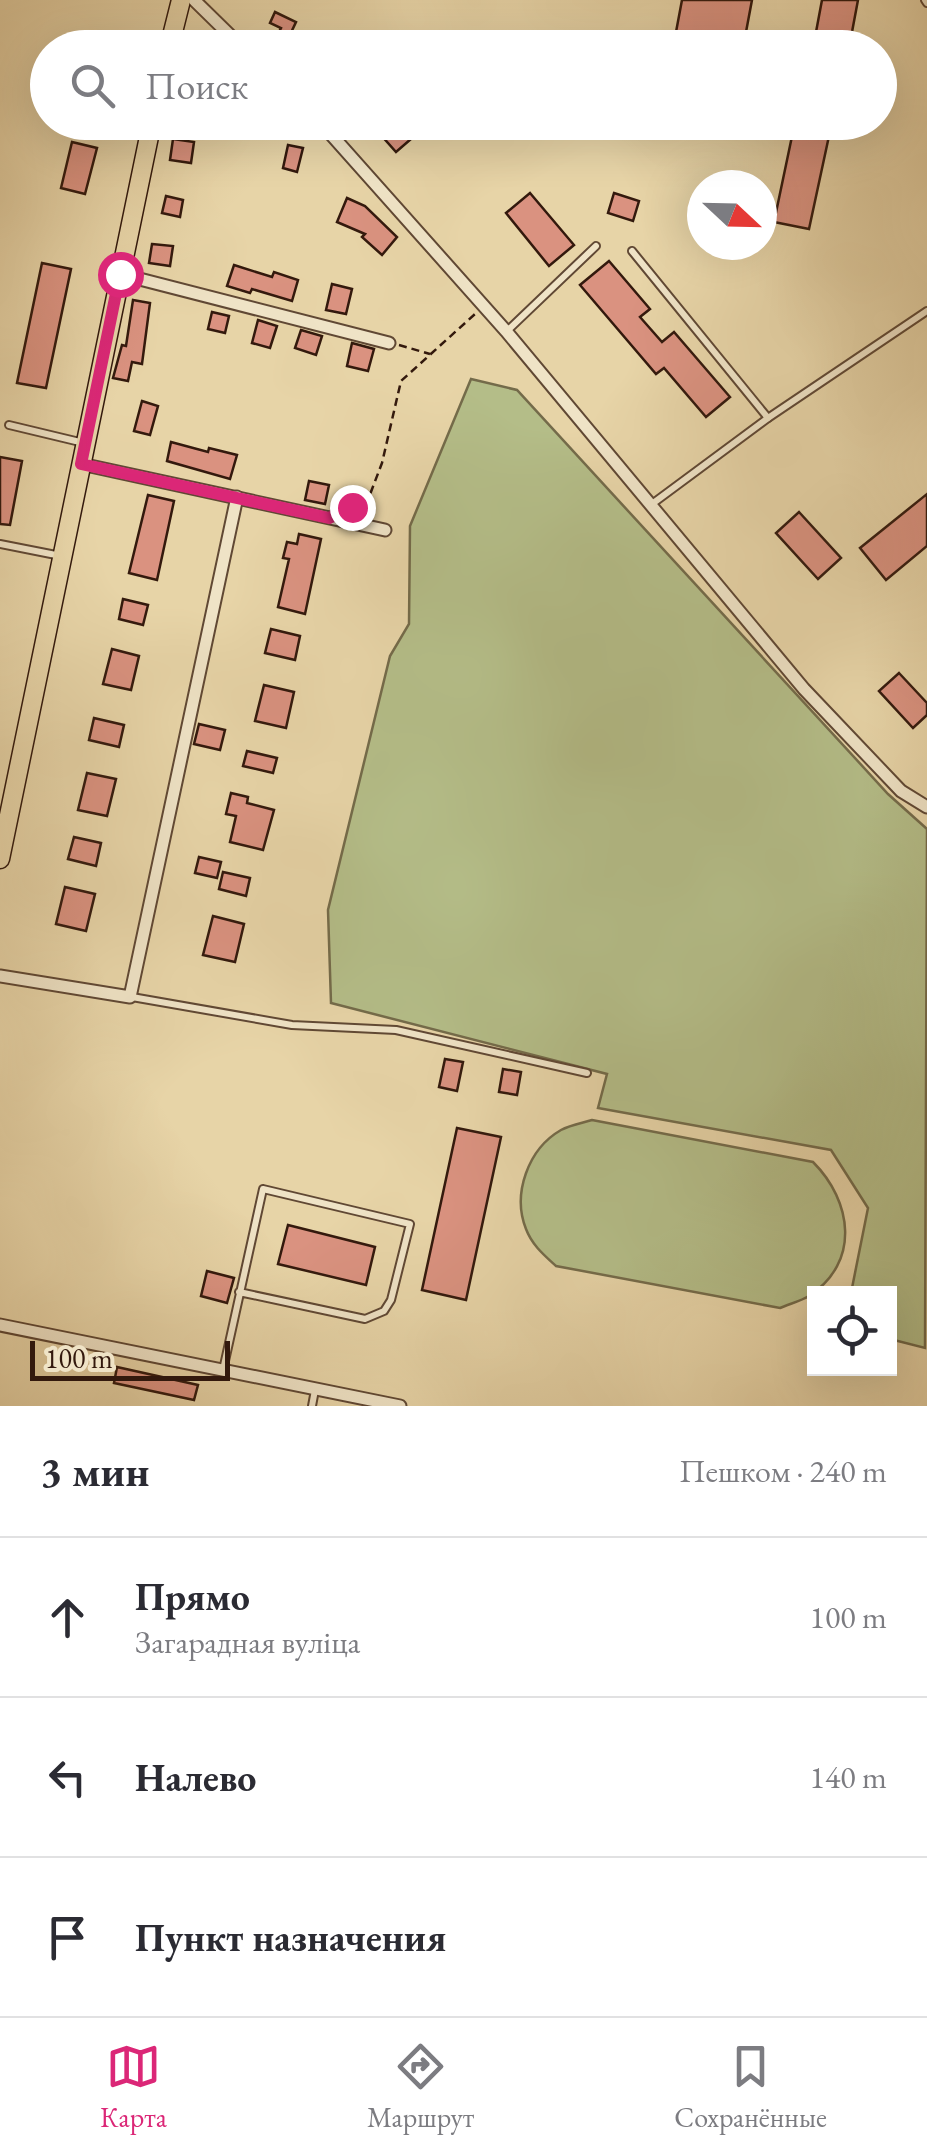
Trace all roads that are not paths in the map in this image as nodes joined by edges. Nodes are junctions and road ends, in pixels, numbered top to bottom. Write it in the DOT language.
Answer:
graph roads {
  1 [pos="181,0"];
  2 [pos="194,0"];
  3 [pos="174,30"];
  4 [pos="225,30"];
  5 [pos="148,140"];
  6 [pos="336,140"];
  7 [pos="596,246"];
  8 [pos="632,252"];
  9 [pos="120,274"];
  10 [pos="927,311"];
  11 [pos="506,332"];
  12 [pos="389,342"];
  13 [pos="768,418"];
  14 [pos="9,426"];
  15 [pos="85,443"];
  16 [pos="81,464"];
  17 [pos="237,497"];
  18 [pos="651,505"];
  19 [pos="385,530"];
  20 [pos="0,544"];
  21 [pos="62,556"];
  22 [pos="927,807"];
  23 [pos="0,859"];
  24 [pos="0,976"];
  25 [pos="130,996"];
  26 [pos="587,1073"];
  27 [pos="239,1292"];
  28 [pos="0,1325"];
  29 [pos="223,1372"];
  30 [pos="316,1390"];
  31 [pos="312,1406"];
  32 [pos="400,1406"];
  1 -- 3 [label="main road"];
  2 -- 4 [label="street"];
  5 -- 9 [label="main road"];
  6 -- 11 [label="street"];
  7 -- 11 [label="lane"];
  8 -- 13 [label="lane"];
  9 -- 12 [label="street"];
  9 -- 15 [label="main road"];
  10 -- 13 [label="lane"];
  11 -- 18 [label="street"];
  13 -- 18 [label="lane"];
  14 -- 15 [label="lane"];
  15 -- 16 [label="main road"];
  16 -- 17 [label="street"];
  16 -- 21 [label="main road"];
  17 -- 19 [label="street"];
  17 -- 25 [label="street"];
  18 -- 22 [label="street"];
  20 -- 21 [label="lane"];
  21 -- 23 [label="main road"];
  24 -- 25 [label="street"];
  25 -- 26 [label="lane"];
  27 -- 27 [label="lane"];
  27 -- 29 [label="lane"];
  28 -- 29 [label="street"];
  29 -- 30 [label="street"];
  30 -- 31 [label="lane"];
  30 -- 32 [label="street"];
}
